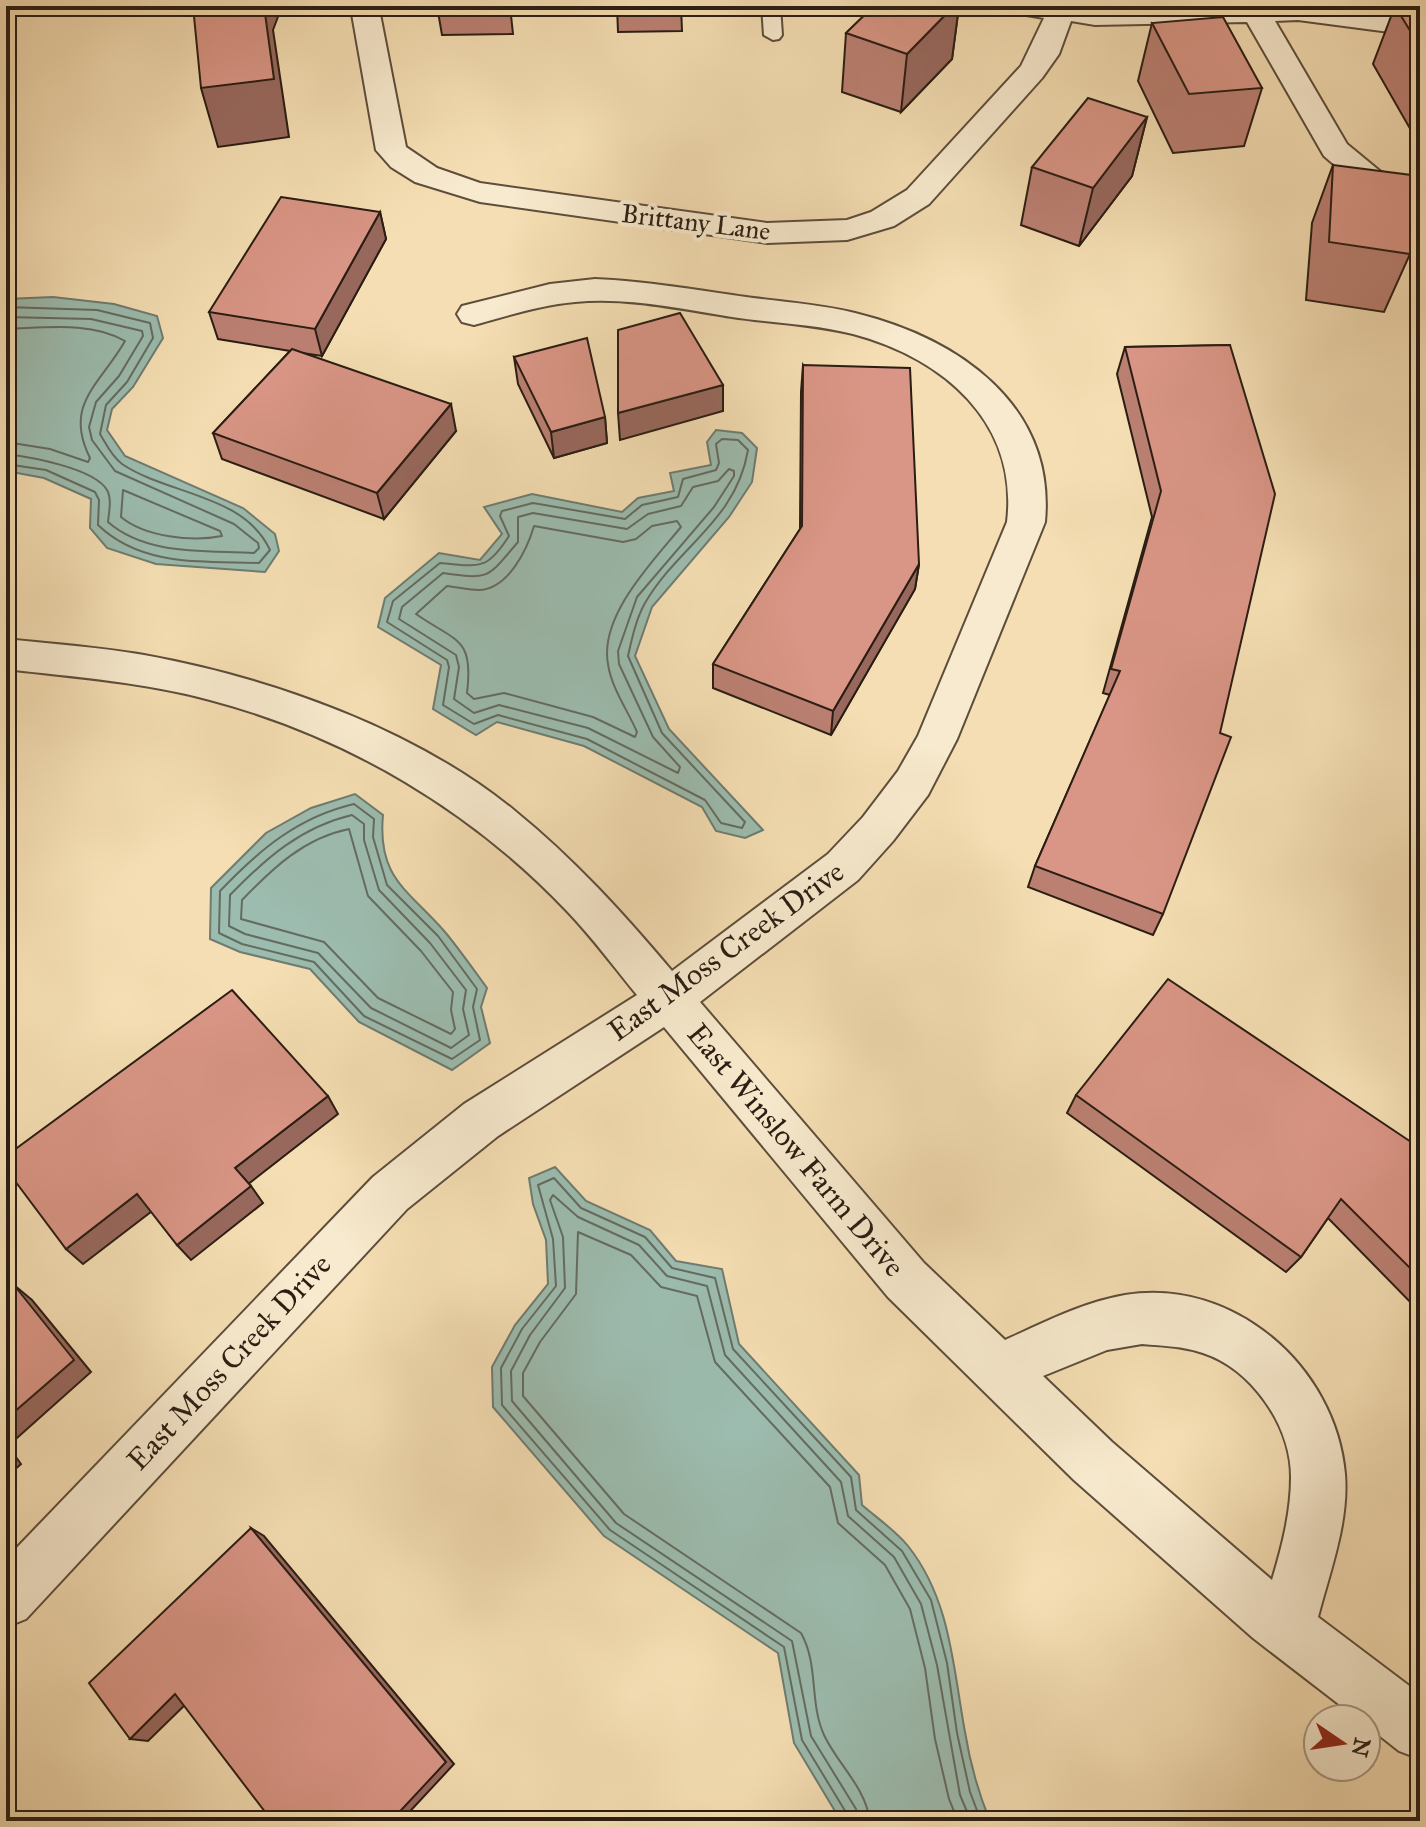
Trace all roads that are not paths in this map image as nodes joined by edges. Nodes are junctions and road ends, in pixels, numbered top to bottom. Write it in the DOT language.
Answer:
graph roads {
  1 [pos="368,6"];
  2 [pos="771,6"];
  3 [pos="1018,6"];
  4 [pos="1060,13"];
  5 [pos="1256,13"];
  6 [pos="1420,27"];
  7 [pos="773,35"];
  8 [pos="1420,197"];
  9 [pos="474,314"];
  10 [pos="6,654"];
  11 [pos="668,1000"];
  12 [pos="999,1370"];
  13 [pos="6,1599"];
  14 [pos="1287,1628"];
  15 [pos="1420,1730"];
  1 -- 4 [label="street, Brittany Lane"];
  2 -- 7 [label="lane"];
  3 -- 4 [label="street"];
  4 -- 5 [label="street"];
  5 -- 6 [label="street"];
  5 -- 8 [label="street"];
  9 -- 11 [label="street, East Moss Creek Drive"];
  10 -- 11 [label="street, East Winslow Farm Drive"];
  11 -- 12 [label="street, East Winslow Farm Drive"];
  11 -- 13 [label="street, East Moss Creek Drive"];
  12 -- 14 [label="street, East Winslow Farm Drive"];
  12 -- 14 [label="street"];
  14 -- 15 [label="street, East Winslow Farm Drive"];
}
